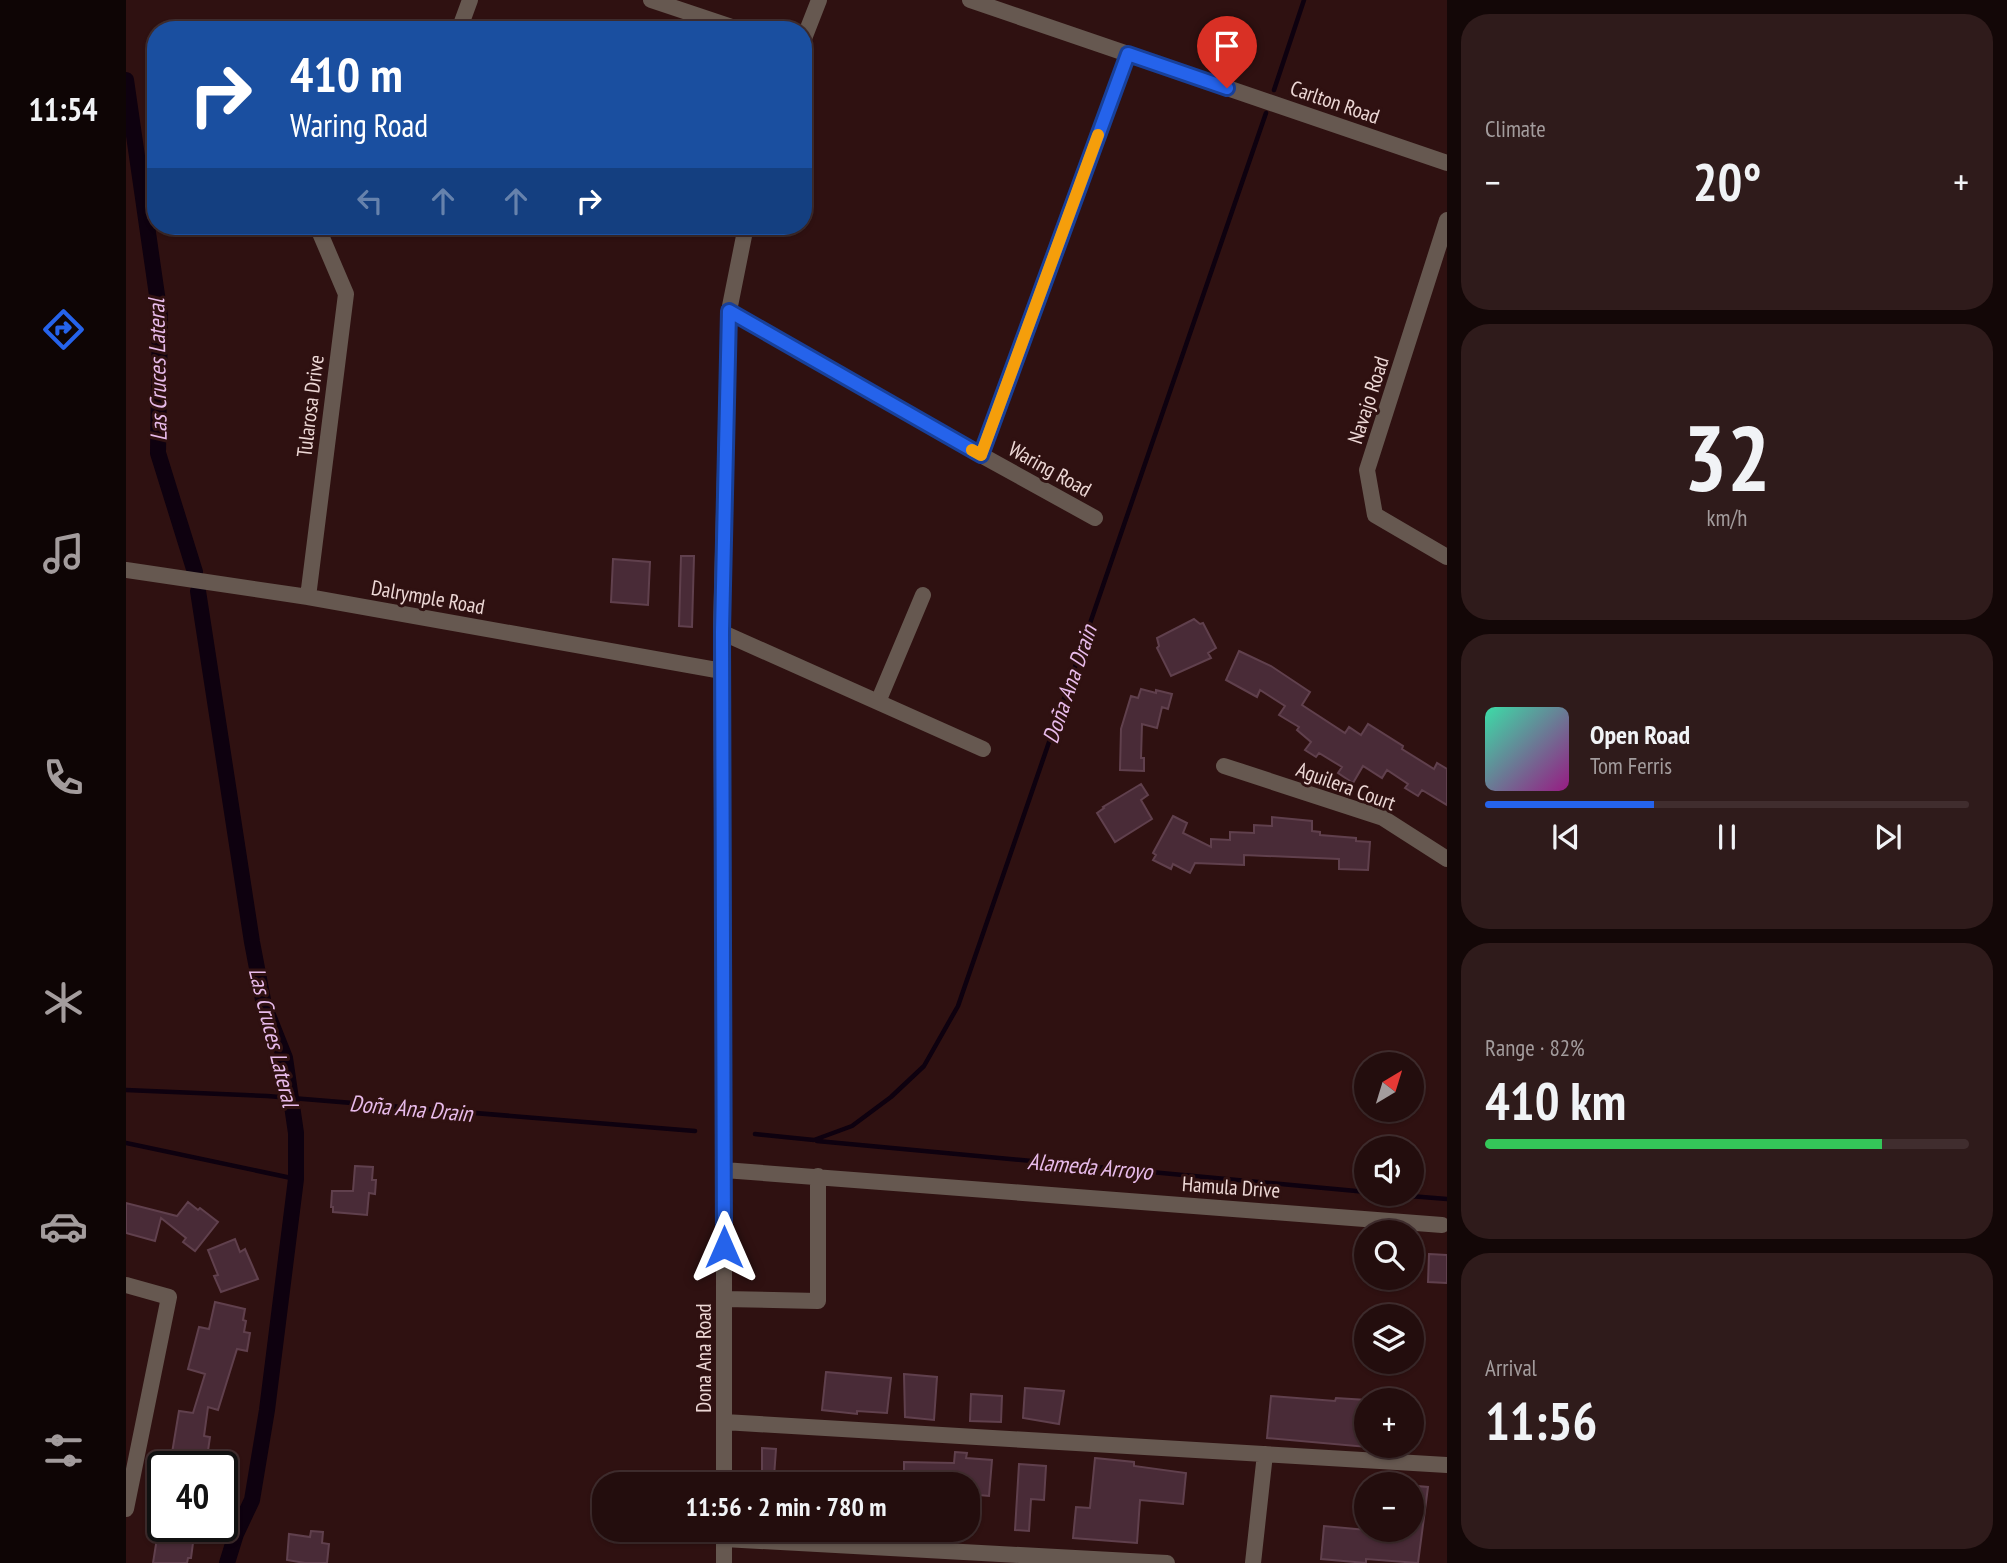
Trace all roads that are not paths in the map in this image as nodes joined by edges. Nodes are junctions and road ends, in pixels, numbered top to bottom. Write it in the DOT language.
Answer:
graph roads {
  1 [pos="470,0"];
  2 [pos="651,0"];
  3 [pos="818,0"];
  4 [pos="970,0"];
  5 [pos="462,21"];
  6 [pos="714,21"];
  7 [pos="810,21"];
  8 [pos="1128,54"];
  9 [pos="1447,163"];
  10 [pos="1447,220"];
  11 [pos="321,235"];
  12 [pos="744,235"];
  13 [pos="729,311"];
  14 [pos="981,455"];
  15 [pos="1095,518"];
  16 [pos="1447,557"];
  17 [pos="126,570"];
  18 [pos="923,595"];
  19 [pos="308,597"];
  20 [pos="722,632"];
  21 [pos="722,671"];
  22 [pos="878,702"];
  23 [pos="983,749"];
  24 [pos="1224,766"];
  25 [pos="1447,859"];
  26 [pos="724,1170"];
  27 [pos="818,1176"];
  28 [pos="1442,1225"];
  29 [pos="126,1285"];
  30 [pos="724,1299"];
  31 [pos="724,1422"];
  32 [pos="1265,1454"];
  33 [pos="1447,1465"];
  34 [pos="724,1472"];
  35 [pos="126,1509"];
  36 [pos="724,1542"];
  37 [pos="846,1542"];
  38 [pos="724,1563"];
  39 [pos="1167,1563"];
  40 [pos="1253,1563"];
  1 -- 5 [label="street"];
  2 -- 6 [label="street"];
  3 -- 7 [label="street"];
  4 -- 8 [label="street, Carlton Road"];
  8 -- 9 [label="street, Carlton Road"];
  8 -- 14 [label="street"];
  10 -- 16 [label="street, Navajo Road"];
  11 -- 19 [label="street, Tularosa Drive"];
  12 -- 13 [label="street, Dona Ana Road"];
  13 -- 14 [label="street, Waring Road"];
  13 -- 20 [label="street, Dona Ana Road"];
  14 -- 15 [label="street, Waring Road"];
  17 -- 19 [label="street, Dalrymple Road"];
  18 -- 22 [label="street"];
  19 -- 21 [label="street, Dalrymple Road"];
  20 -- 21 [label="street, Dona Ana Road"];
  20 -- 22 [label="street"];
  21 -- 26 [label="street, Dona Ana Road"];
  22 -- 23 [label="street"];
  24 -- 25 [label="street, Aguilera Court"];
  26 -- 27 [label="street, Hamula Drive"];
  26 -- 30 [label="street, Dona Ana Road"];
  27 -- 28 [label="street, Hamula Drive"];
  27 -- 30 [label="street"];
  29 -- 35 [label="street"];
  30 -- 31 [label="street, Dona Ana Road"];
  31 -- 32 [label="street"];
  31 -- 34 [label="street, Dona Ana Road"];
  32 -- 33 [label="street"];
  32 -- 40 [label="street"];
  36 -- 38 [label="street"];
  37 -- 39 [label="street"];
}
